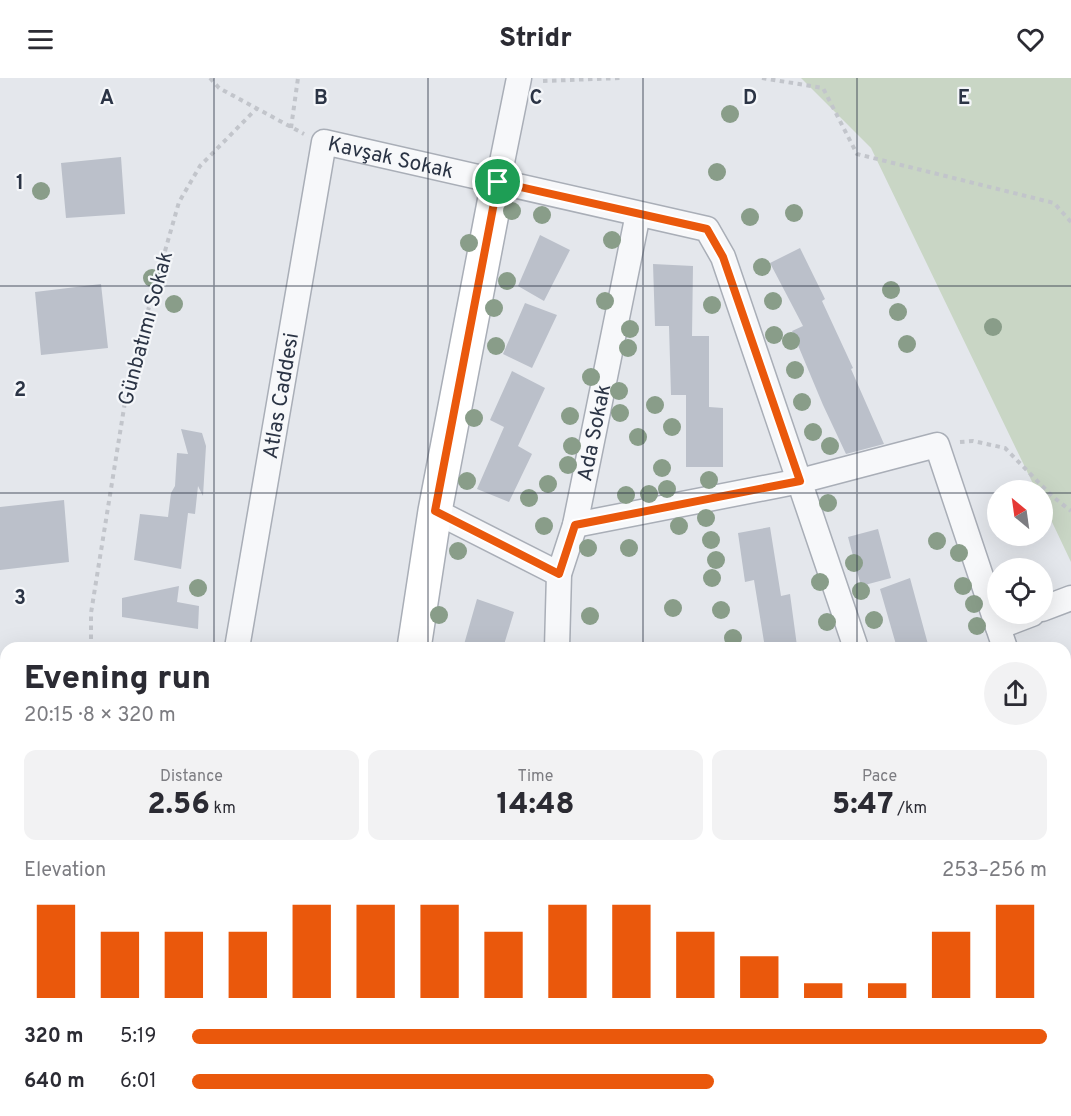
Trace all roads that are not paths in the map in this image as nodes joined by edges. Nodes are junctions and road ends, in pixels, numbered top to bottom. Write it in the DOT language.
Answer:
graph roads {
  1 [pos="518,80"];
  2 [pos="324,142"];
  3 [pos="498,182"];
  4 [pos="638,214"];
  5 [pos="800,481"];
  6 [pos="435,511"];
  7 [pos="575,525"];
  8 [pos="559,574"];
  9 [pos="1071,598"];
  10 [pos="1053,605"];
  11 [pos="1019,624"];
  12 [pos="1001,637"];
  13 [pos="238,642"];
  14 [pos="415,642"];
  15 [pos="558,642"];
  16 [pos="854,642"];
  1 -- 3 [label="street"];
  2 -- 3 [label="street, Kavşak Sokak"];
  2 -- 13 [label="street, Atlas Caddesi"];
  3 -- 4 [label="street, Kavşak Sokak"];
  3 -- 6 [label="street"];
  4 -- 5 [label="street, Kavşak Sokak"];
  4 -- 7 [label="street, Ada Sokak"];
  5 -- 7 [label="street"];
  5 -- 12 [label="street"];
  5 -- 16 [label="street"];
  6 -- 8 [label="street"];
  6 -- 14 [label="street"];
  7 -- 8 [label="street, Ada Sokak"];
  8 -- 15 [label="street, Ada Sokak"];
  9 -- 10 [label="street"];
  11 -- 12 [label="street"];
}
